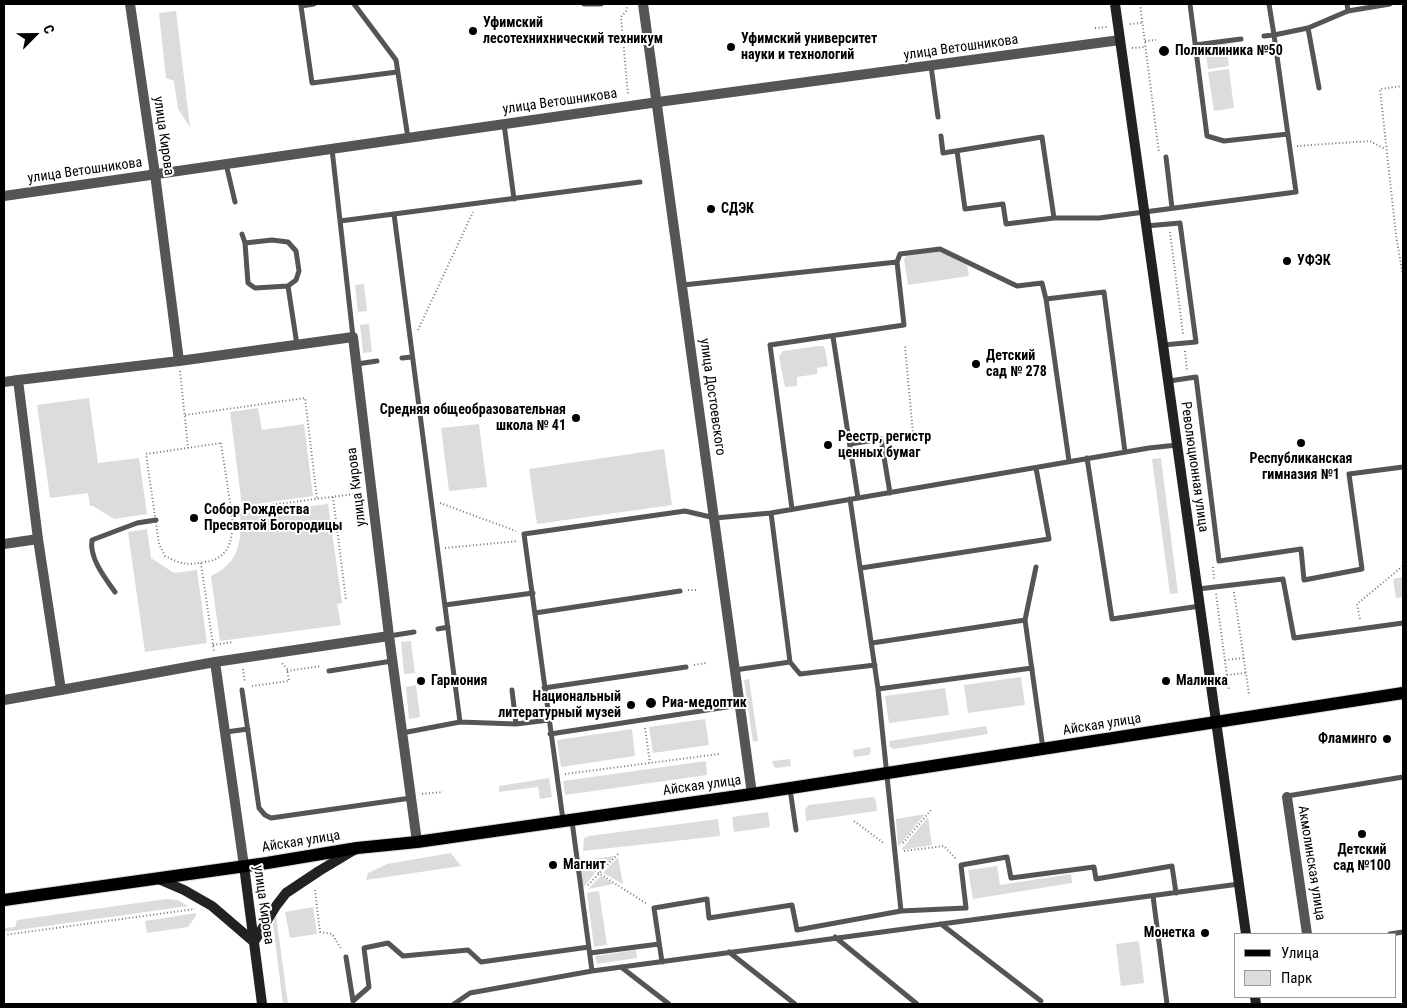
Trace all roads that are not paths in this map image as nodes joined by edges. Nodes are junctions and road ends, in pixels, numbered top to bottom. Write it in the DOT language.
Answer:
graph roads {
  1 [pos="130,4"];
  2 [pos="314,4"];
  3 [pos="354,4"];
  4 [pos="584,4"];
  5 [pos="601,4"];
  6 [pos="643,4"];
  7 [pos="1115,4"];
  8 [pos="1190,4"];
  9 [pos="1269,4"];
  10 [pos="1347,4"];
  11 [pos="1390,4"];
  12 [pos="1348,11"];
  13 [pos="1308,28"];
  14 [pos="1274,35"];
  15 [pos="1264,36"];
  16 [pos="1240,39"];
  17 [pos="1120,40"];
  18 [pos="1195,45"];
  19 [pos="931,66"];
  20 [pos="398,72"];
  21 [pos="1319,88"];
  22 [pos="658,102"];
  23 [pos="938,117"];
  24 [pos="504,124"];
  25 [pos="1288,134"];
  26 [pos="941,136"];
  27 [pos="408,138"];
  28 [pos="332,149"];
  29 [pos="957,151"];
  30 [pos="1166,157"];
  31 [pos="226,164"];
  32 [pos="155,174"];
  33 [pos="640,182"];
  34 [pos="4,196"];
  35 [pos="514,199"];
  36 [pos="235,202"];
  37 [pos="1172,208"];
  38 [pos="1144,212"];
  39 [pos="394,214"];
  40 [pos="1054,218"];
  41 [pos="340,221"];
  42 [pos="1146,226"];
  43 [pos="242,234"];
  44 [pos="245,243"];
  45 [pos="897,262"];
  46 [pos="683,285"];
  47 [pos="288,286"];
  48 [pos="1046,298"];
  49 [pos="353,337"];
  50 [pos="832,337"];
  51 [pos="298,344"];
  52 [pos="1163,345"];
  53 [pos="412,357"];
  54 [pos="402,358"];
  55 [pos="179,361"];
  56 [pos="377,361"];
  57 [pos="357,364"];
  58 [pos="18,380"];
  59 [pos="1168,381"];
  60 [pos="4,382"];
  61 [pos="850,444"];
  62 [pos="1177,445"];
  63 [pos="1125,452"];
  64 [pos="1087,458"];
  65 [pos="1069,461"];
  66 [pos="1403,467"];
  67 [pos="1036,468"];
  68 [pos="890,492"];
  69 [pos="858,498"];
  70 [pos="850,499"];
  71 [pos="792,509"];
  72 [pos="771,513"];
  73 [pos="714,518"];
  74 [pos="156,520"];
  75 [pos="38,540"];
  76 [pos="4,544"];
  77 [pos="1036,567"];
  78 [pos="861,568"];
  79 [pos="1197,589"];
  80 [pos="680,591"];
  81 [pos="115,592"];
  82 [pos="533,593"];
  83 [pos="445,605"];
  84 [pos="1200,606"];
  85 [pos="535,613"];
  86 [pos="1025,620"];
  87 [pos="1403,622"];
  88 [pos="448,627"];
  89 [pos="438,629"];
  90 [pos="414,632"];
  91 [pos="389,636"];
  92 [pos="872,643"];
  93 [pos="216,662"];
  94 [pos="392,662"];
  95 [pos="790,662"];
  96 [pos="875,665"];
  97 [pos="686,667"];
  98 [pos="1032,668"];
  99 [pos="735,670"];
  100 [pos="329,671"];
  101 [pos="544,688"];
  102 [pos="244,689"];
  103 [pos="878,689"];
  104 [pos="61,690"];
  105 [pos="512,690"];
  106 [pos="1403,693"];
  107 [pos="4,700"];
  108 [pos="740,705"];
  109 [pos="548,720"];
  110 [pos="460,722"];
  111 [pos="1216,722"];
  112 [pos="516,724"];
  113 [pos="248,729"];
  114 [pos="226,732"];
  115 [pos="402,733"];
  116 [pos="550,734"];
  117 [pos="1043,749"];
  118 [pos="888,773"];
  119 [pos="1403,777"];
  120 [pos="790,788"];
  121 [pos="752,794"];
  122 [pos="1287,796"];
  123 [pos="411,798"];
  124 [pos="567,821"];
  125 [pos="796,830"];
  126 [pos="417,842"];
  127 [pos="358,848"];
  128 [pos="244,866"];
  129 [pos="154,878"];
  130 [pos="1239,884"];
  131 [pos="1176,893"];
  132 [pos="1153,896"];
  133 [pos="4,900"];
  134 [pos="901,911"];
  135 [pos="941,924"];
  136 [pos="1246,933"];
  137 [pos="1307,933"];
  138 [pos="835,937"];
  139 [pos="254,942"];
  140 [pos="659,944"];
  141 [pos="589,950"];
  142 [pos="729,952"];
  143 [pos="346,957"];
  144 [pos="662,962"];
  145 [pos="621,967"];
  146 [pos="592,971"];
  147 [pos="1041,1001"];
  148 [pos="353,1003"];
  149 [pos="262,1004"];
  150 [pos="454,1004"];
  151 [pos="669,1004"];
  152 [pos="796,1004"];
  153 [pos="916,1004"];
  154 [pos="1167,1004"];
  1 -- 32 [label="street, улица Кирова"];
  2 -- 20 [label="lane"];
  3 -- 20 [label="lane"];
  4 -- 5 [label="lane"];
  6 -- 22 [label="street, улица Достоевского"];
  7 -- 17 [label="main road, Революционная улица"];
  8 -- 18 [label="lane"];
  9 -- 14 [label="lane"];
  10 -- 12 [label="lane"];
  11 -- 12 [label="lane"];
  12 -- 13 [label="lane"];
  13 -- 14 [label="lane"];
  13 -- 21 [label="lane"];
  14 -- 15 [label="lane"];
  14 -- 25 [label="lane"];
  16 -- 18 [label="lane"];
  17 -- 19 [label="street, улица Ветошникова"];
  17 -- 38 [label="main road, Революционная улица"];
  18 -- 25 [label="lane"];
  19 -- 22 [label="street, улица Ветошникова"];
  19 -- 23 [label="lane"];
  20 -- 27 [label="lane"];
  22 -- 24 [label="street, улица Ветошникова"];
  22 -- 46 [label="street, улица Достоевского"];
  24 -- 27 [label="street, улица Ветошникова"];
  24 -- 35 [label="lane"];
  25 -- 37 [label="lane"];
  26 -- 29 [label="lane"];
  27 -- 28 [label="street, улица Ветошникова"];
  28 -- 31 [label="street, улица Ветошникова"];
  28 -- 41 [label="lane"];
  29 -- 40 [label="lane"];
  29 -- 40 [label="lane"];
  30 -- 37 [label="lane"];
  31 -- 32 [label="street, улица Ветошникова"];
  31 -- 36 [label="lane"];
  32 -- 34 [label="street, улица Ветошникова"];
  32 -- 55 [label="street, улица Кирова"];
  33 -- 35 [label="lane"];
  35 -- 39 [label="lane"];
  37 -- 38 [label="lane"];
  38 -- 40 [label="lane"];
  38 -- 42 [label="main road, Революционная улица"];
  39 -- 41 [label="lane"];
  39 -- 53 [label="lane"];
  41 -- 49 [label="lane"];
  42 -- 52 [label="main road, Революционная улица"];
  42 -- 52 [label="lane"];
  43 -- 44 [label="lane"];
  44 -- 47 [label="lane"];
  44 -- 47 [label="lane"];
  45 -- 46 [label="lane"];
  45 -- 48 [label="lane"];
  45 -- 50 [label="lane"];
  46 -- 73 [label="street, улица Достоевского"];
  47 -- 51 [label="lane"];
  48 -- 63 [label="lane"];
  48 -- 65 [label="lane"];
  49 -- 51 [label="street"];
  49 -- 57 [label="street, улица Кирова"];
  50 -- 61 [label="lane"];
  50 -- 71 [label="lane"];
  51 -- 55 [label="street"];
  52 -- 59 [label="main road, Революционная улица"];
  53 -- 54 [label="lane"];
  53 -- 83 [label="lane"];
  55 -- 58 [label="street"];
  56 -- 57 [label="lane"];
  57 -- 91 [label="street, улица Кирова"];
  58 -- 60 [label="street"];
  58 -- 75 [label="street"];
  59 -- 62 [label="main road, Революционная улица"];
  59 -- 66 [label="lane"];
  61 -- 68 [label="lane"];
  61 -- 69 [label="lane"];
  62 -- 63 [label="lane"];
  62 -- 79 [label="main road, Революционная улица"];
  63 -- 64 [label="lane"];
  64 -- 65 [label="lane"];
  64 -- 84 [label="lane"];
  65 -- 67 [label="lane"];
  67 -- 68 [label="lane"];
  67 -- 78 [label="lane"];
  68 -- 69 [label="lane"];
  69 -- 70 [label="lane"];
  70 -- 71 [label="lane"];
  70 -- 78 [label="lane"];
  71 -- 72 [label="lane"];
  72 -- 73 [label="lane"];
  72 -- 95 [label="lane"];
  73 -- 82 [label="lane"];
  73 -- 99 [label="street, улица Достоевского"];
  74 -- 81 [label="lane"];
  75 -- 76 [label="street"];
  75 -- 104 [label="street"];
  77 -- 86 [label="lane"];
  78 -- 92 [label="lane"];
  79 -- 84 [label="main road, Революционная улица"];
  79 -- 87 [label="lane"];
  80 -- 85 [label="lane"];
  82 -- 83 [label="lane"];
  82 -- 85 [label="lane"];
  83 -- 88 [label="lane"];
  84 -- 111 [label="main road, Революционная улица"];
  85 -- 101 [label="lane"];
  86 -- 92 [label="lane"];
  86 -- 98 [label="lane"];
  88 -- 89 [label="lane"];
  88 -- 110 [label="lane"];
  90 -- 91 [label="lane"];
  91 -- 93 [label="street"];
  91 -- 94 [label="street, улица Кирова"];
  92 -- 96 [label="lane"];
  93 -- 104 [label="street"];
  93 -- 114 [label="street, улица Кирова"];
  94 -- 100 [label="lane"];
  94 -- 115 [label="street, улица Кирова"];
  95 -- 96 [label="lane"];
  95 -- 99 [label="lane"];
  96 -- 103 [label="lane"];
  97 -- 101 [label="lane"];
  98 -- 103 [label="lane"];
  98 -- 117 [label="lane"];
  99 -- 108 [label="street, улица Достоевского"];
  101 -- 109 [label="lane"];
  102 -- 113 [label="lane"];
  103 -- 118 [label="lane"];
  104 -- 107 [label="street"];
  105 -- 112 [label="lane"];
  106 -- 111 [label="main road, Айская улица"];
  108 -- 116 [label="lane"];
  108 -- 121 [label="street, улица Достоевского"];
  109 -- 112 [label="lane"];
  109 -- 116 [label="lane"];
  110 -- 112 [label="lane"];
  110 -- 115 [label="lane"];
  111 -- 117 [label="main road, Айская улица"];
  111 -- 130 [label="main road, Революционная улица"];
  113 -- 114 [label="lane"];
  113 -- 123 [label="lane"];
  114 -- 128 [label="street, улица Кирова"];
  115 -- 123 [label="street, улица Кирова"];
  116 -- 124 [label="lane"];
  117 -- 118 [label="main road, Айская улица"];
  118 -- 120 [label="main road, Айская улица"];
  118 -- 134 [label="lane"];
  119 -- 122 [label="lane"];
  120 -- 121 [label="main road, Айская улица"];
  120 -- 125 [label="lane"];
  121 -- 124 [label="main road, Айская улица"];
  122 -- 137 [label="street, Акмолинская улица"];
  123 -- 126 [label="street, улица Кирова"];
  124 -- 126 [label="main road, Айская улица"];
  124 -- 141 [label="lane"];
  126 -- 127 [label="main road, Айская улица"];
  127 -- 128 [label="main road, Айская улица"];
  127 -- 139 [label="main road"];
  128 -- 129 [label="main road, Айская улица"];
  128 -- 139 [label="main road, улица Кирова"];
  129 -- 133 [label="main road, Айская улица"];
  129 -- 139 [label="main road"];
  130 -- 131 [label="lane"];
  130 -- 136 [label="main road, Революционная улица"];
  131 -- 132 [label="lane"];
  131 -- 134 [label="lane"];
  132 -- 135 [label="lane"];
  132 -- 154 [label="lane"];
  134 -- 140 [label="lane"];
  135 -- 138 [label="lane"];
  135 -- 147 [label="lane"];
  138 -- 142 [label="lane"];
  138 -- 153 [label="lane"];
  139 -- 149 [label="main road, улица Кирова"];
  140 -- 141 [label="lane"];
  140 -- 144 [label="lane"];
  141 -- 146 [label="lane"];
  141 -- 148 [label="lane"];
  142 -- 144 [label="lane"];
  142 -- 152 [label="lane"];
  143 -- 148 [label="lane"];
  144 -- 145 [label="lane"];
  145 -- 146 [label="lane"];
  145 -- 151 [label="lane"];
  146 -- 150 [label="lane"];
}
